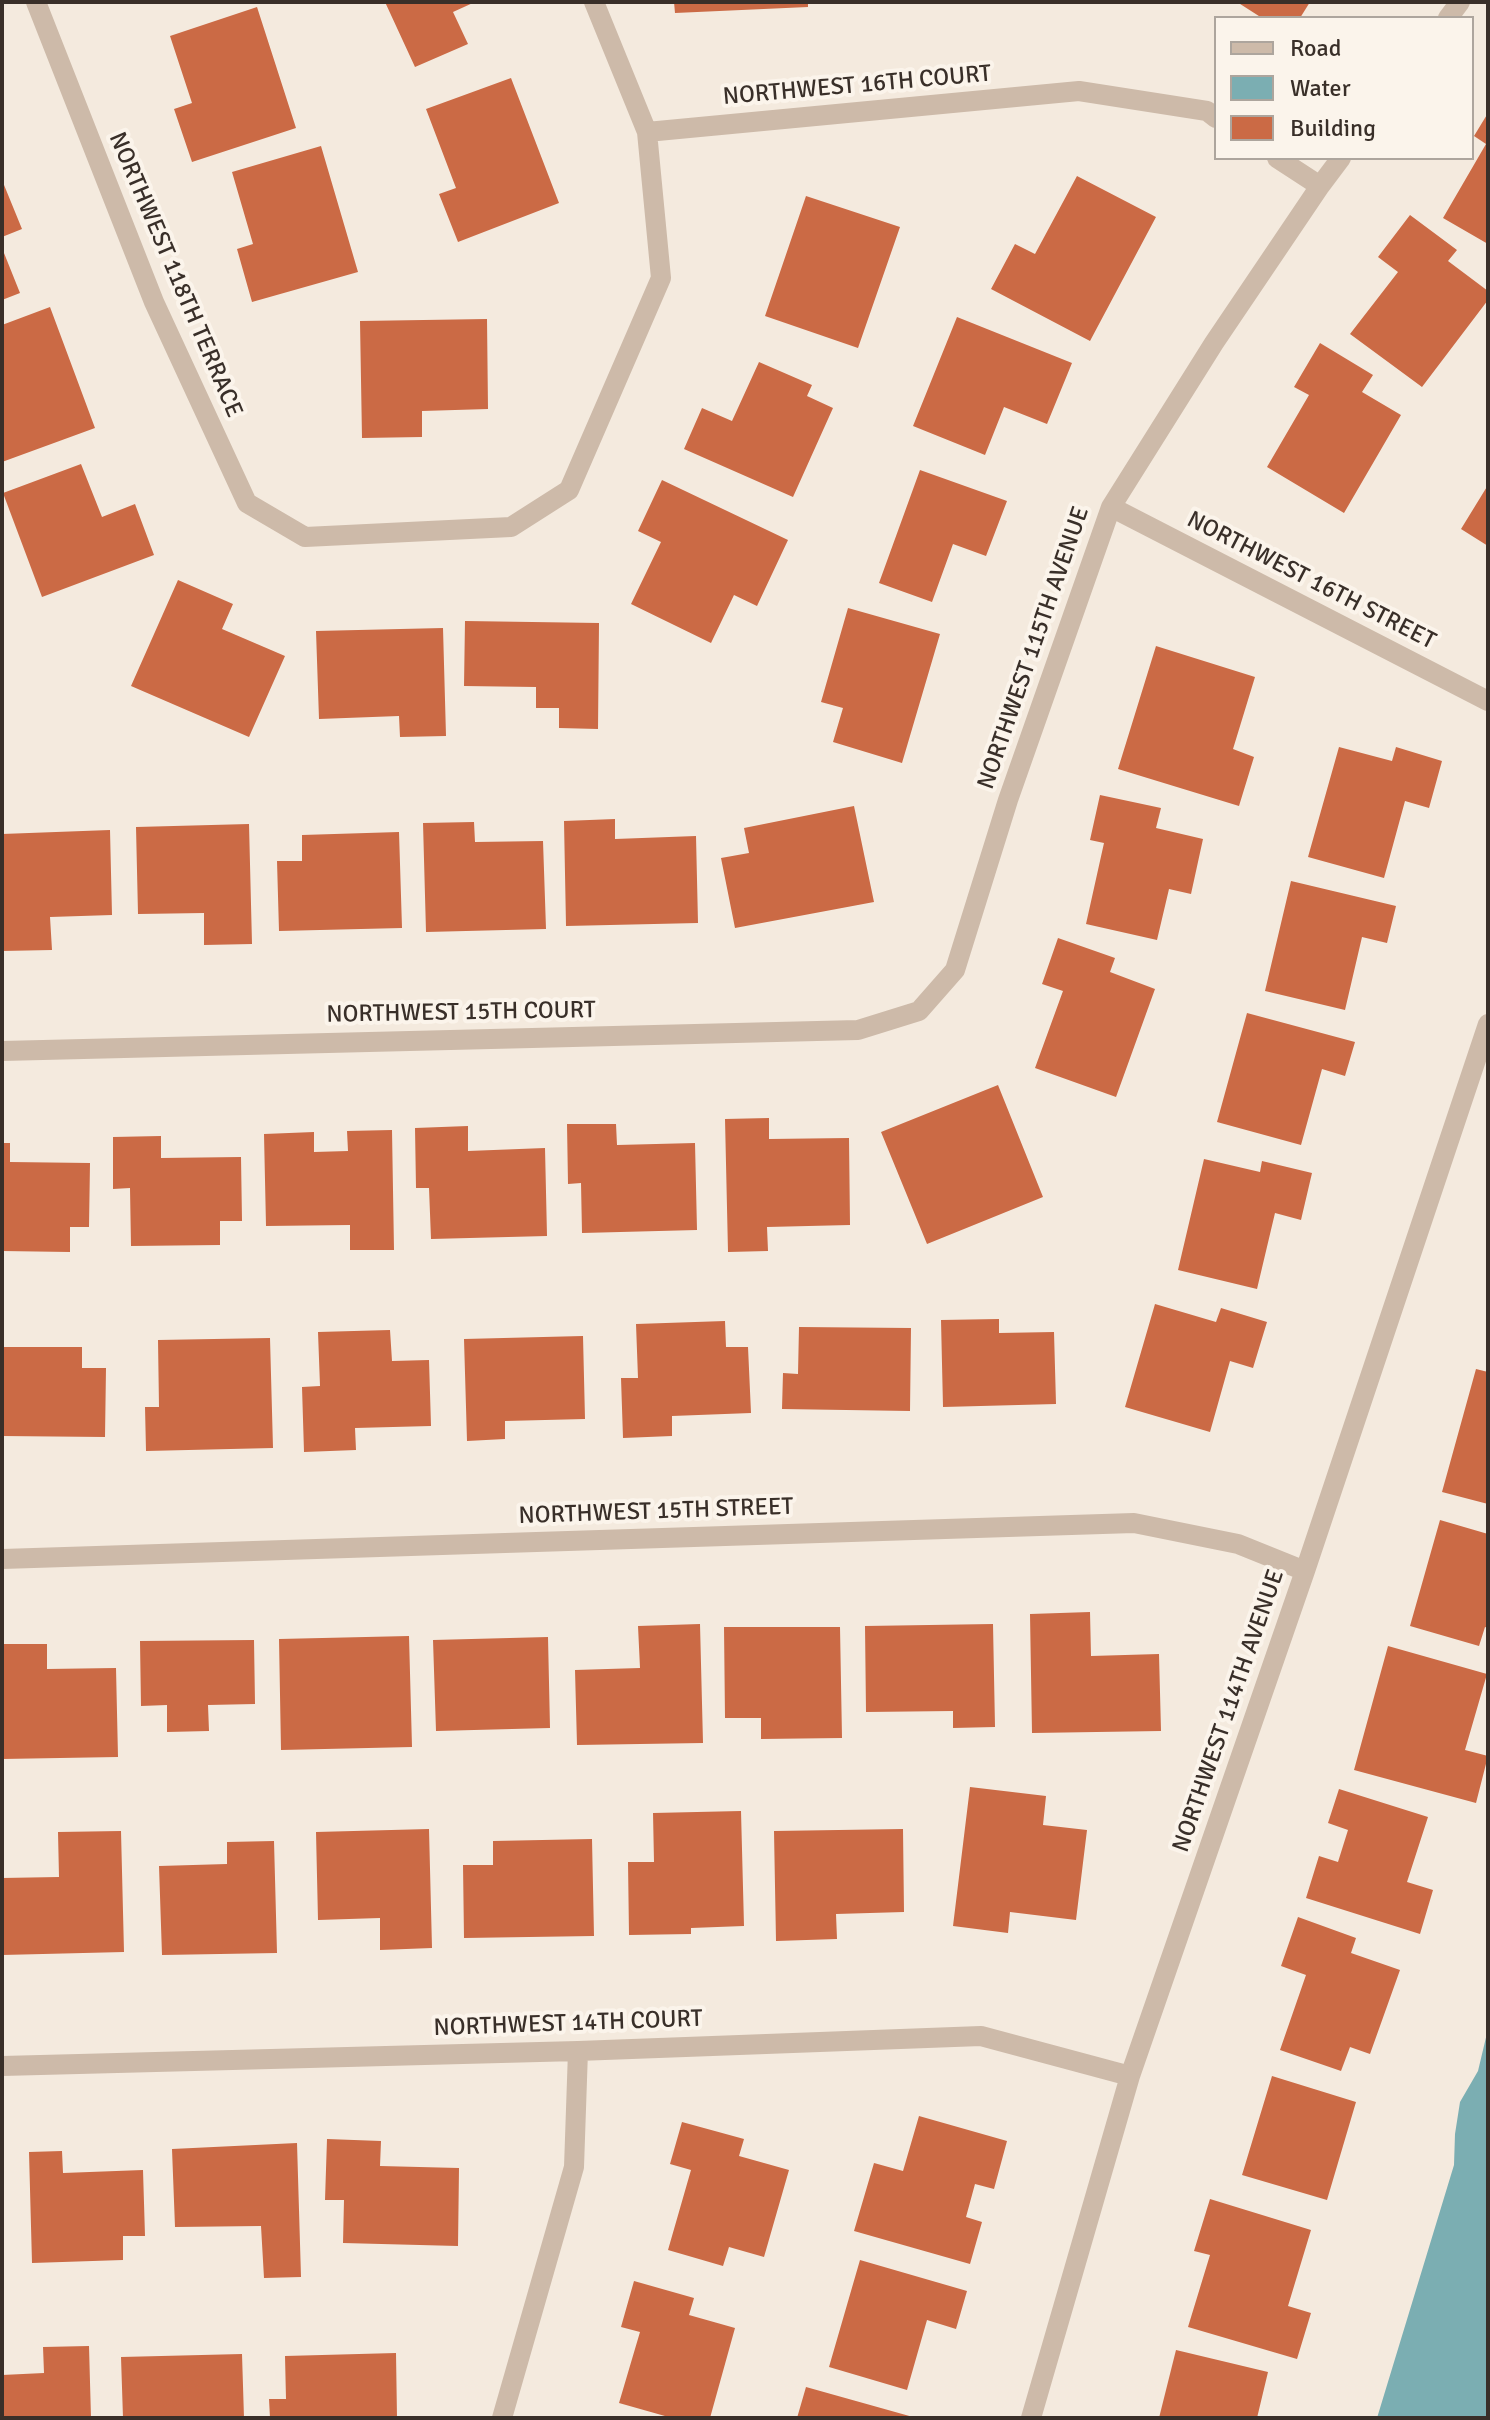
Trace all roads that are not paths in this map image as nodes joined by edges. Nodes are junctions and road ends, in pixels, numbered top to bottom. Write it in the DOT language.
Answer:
graph roads {
  1 [pos="36,2"];
  2 [pos="594,2"];
  3 [pos="1214,116"];
  4 [pos="647,132"];
  5 [pos="1280,160"];
  6 [pos="1340,160"];
  7 [pos="1320,186"];
  8 [pos="1111,507"];
  9 [pos="1488,701"];
  10 [pos="919,1011"];
  11 [pos="1488,1024"];
  12 [pos="2,1051"];
  13 [pos="2,1559"];
  14 [pos="1305,1571"];
  15 [pos="578,2051"];
  16 [pos="2,2066"];
  17 [pos="1130,2076"];
  18 [pos="502,2418"];
  19 [pos="1031,2418"];
  1 -- 4 [label="street, NORTHWEST 118TH TERRACE"];
  2 -- 4 [label="street"];
  3 -- 4 [label="street, NORTHWEST 16TH COURT"];
  5 -- 7 [label="street"];
  6 -- 7 [label="street, NORTHWEST 115TH AVENUE"];
  7 -- 8 [label="street, NORTHWEST 115TH AVENUE"];
  8 -- 9 [label="street, NORTHWEST 16TH STREET"];
  8 -- 10 [label="street, NORTHWEST 115TH AVENUE"];
  10 -- 12 [label="street, NORTHWEST 15TH COURT"];
  11 -- 14 [label="street, NORTHWEST 114TH AVENUE"];
  13 -- 14 [label="street, NORTHWEST 15TH STREET"];
  14 -- 17 [label="street, NORTHWEST 114TH AVENUE"];
  15 -- 16 [label="street, NORTHWEST 14TH COURT"];
  15 -- 17 [label="street, NORTHWEST 14TH COURT"];
  15 -- 18 [label="street"];
  17 -- 19 [label="street, NORTHWEST 114TH AVENUE"];
}
